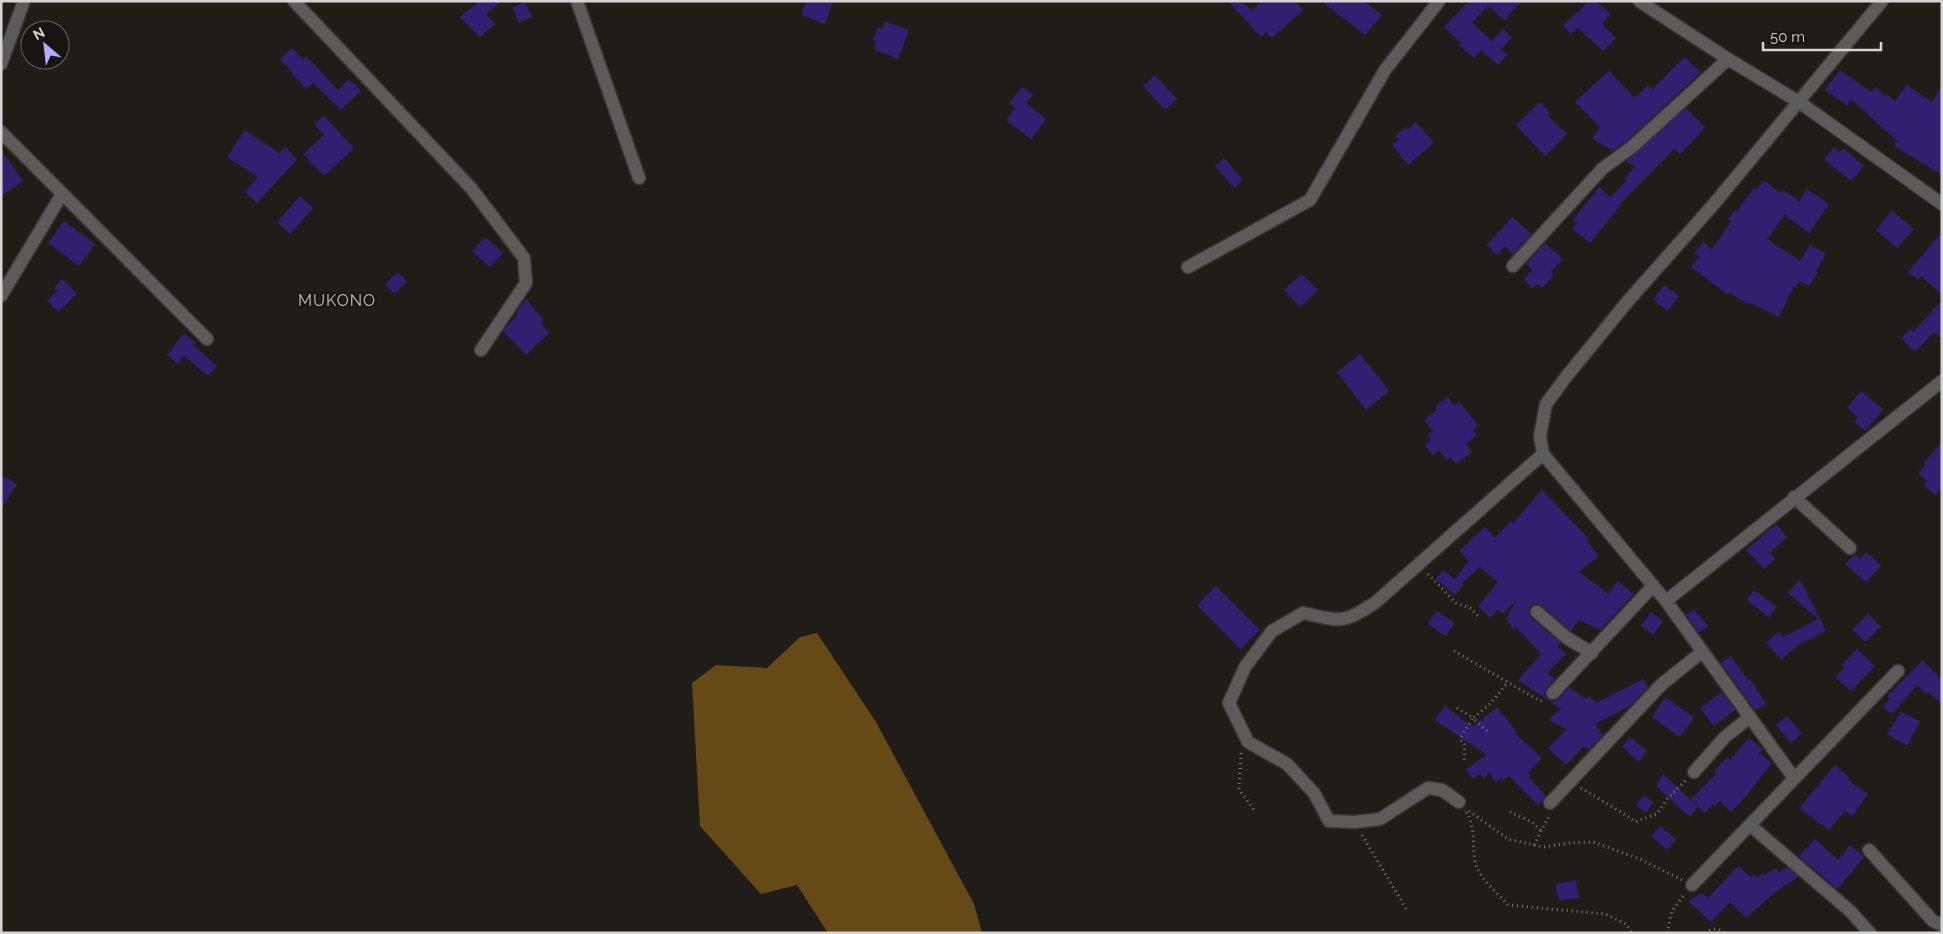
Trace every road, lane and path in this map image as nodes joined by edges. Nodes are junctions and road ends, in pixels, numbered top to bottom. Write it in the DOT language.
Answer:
graph roads {
  1 [pos="24,1"];
  2 [pos="294,1"];
  3 [pos="577,1"];
  4 [pos="1439,1"];
  5 [pos="1638,1"];
  6 [pos="1882,1"];
  7 [pos="1728,59"];
  8 [pos="1,64"];
  9 [pos="1799,102"];
  10 [pos="1,132"];
  11 [pos="640,178"];
  12 [pos="62,194"];
  13 [pos="1942,204"];
  14 [pos="1513,266"];
  15 [pos="1188,267"];
  16 [pos="1,296"];
  17 [pos="207,339"];
  18 [pos="481,350"];
  19 [pos="1942,381"];
  20 [pos="1543,454"];
  21 [pos="1794,497"];
  22 [pos="1850,548"];
  23 [pos="1419,564"];
  24 [pos="1653,586"];
  25 [pos="1666,601"];
  26 [pos="1537,612"];
  27 [pos="1480,618"];
  28 [pos="1454,651"];
  29 [pos="1702,652"];
  30 [pos="1592,653"];
  31 [pos="1898,670"];
  32 [pos="1508,682"];
  33 [pos="1553,693"];
  34 [pos="1457,708"];
  35 [pos="1750,717"];
  36 [pos="1473,718"];
  37 [pos="1487,731"];
  38 [pos="1248,742"];
  39 [pos="1464,762"];
  40 [pos="1694,772"];
  41 [pos="1794,778"];
  42 [pos="1570,782"];
  43 [pos="1459,802"];
  44 [pos="1550,803"];
  45 [pos="1254,810"];
  46 [pos="1510,812"];
  47 [pos="1355,822"];
  48 [pos="1750,825"];
  49 [pos="1542,831"];
  50 [pos="1534,845"];
  51 [pos="1869,850"];
  52 [pos="1692,885"];
  53 [pos="1408,912"];
  54 [pos="1942,925"];
  55 [pos="1632,933"];
  56 [pos="1667,933"];
  57 [pos="1705,933"];
  58 [pos="1724,933"];
  59 [pos="1870,933"];
  1 -- 8 [label="street"];
  2 -- 18 [label="street"];
  3 -- 11 [label="street"];
  4 -- 15 [label="street"];
  5 -- 7 [label="street"];
  6 -- 9 [label="street"];
  7 -- 9 [label="street"];
  7 -- 14 [label="street"];
  9 -- 13 [label="street"];
  9 -- 20 [label="street"];
  10 -- 12 [label="street"];
  12 -- 16 [label="street"];
  12 -- 17 [label="street"];
  19 -- 21 [label="street"];
  20 -- 23 [label="street"];
  20 -- 24 [label="street"];
  21 -- 22 [label="street"];
  21 -- 25 [label="street"];
  23 -- 27 [label="path"];
  23 -- 38 [label="street"];
  24 -- 25 [label="street"];
  24 -- 30 [label="street"];
  25 -- 29 [label="street"];
  26 -- 30 [label="street"];
  28 -- 32 [label="path"];
  29 -- 35 [label="street"];
  29 -- 42 [label="street"];
  30 -- 33 [label="street"];
  31 -- 41 [label="street"];
  32 -- 33 [label="path"];
  32 -- 36 [label="path"];
  34 -- 36 [label="path"];
  35 -- 40 [label="street"];
  35 -- 41 [label="street"];
  36 -- 37 [label="path"];
  36 -- 39 [label="path"];
  38 -- 45 [label="path"];
  38 -- 47 [label="street"];
  40 -- 42 [label="path"];
  41 -- 48 [label="street"];
  42 -- 44 [label="street"];
  43 -- 47 [label="street"];
  43 -- 50 [label="path"];
  43 -- 55 [label="path"];
  44 -- 49 [label="path"];
  46 -- 49 [label="path"];
  47 -- 53 [label="path"];
  48 -- 52 [label="street"];
  48 -- 59 [label="street"];
  49 -- 50 [label="path"];
  50 -- 52 [label="path"];
  51 -- 54 [label="street"];
  52 -- 56 [label="path"];
  57 -- 58 [label="path"];
}
